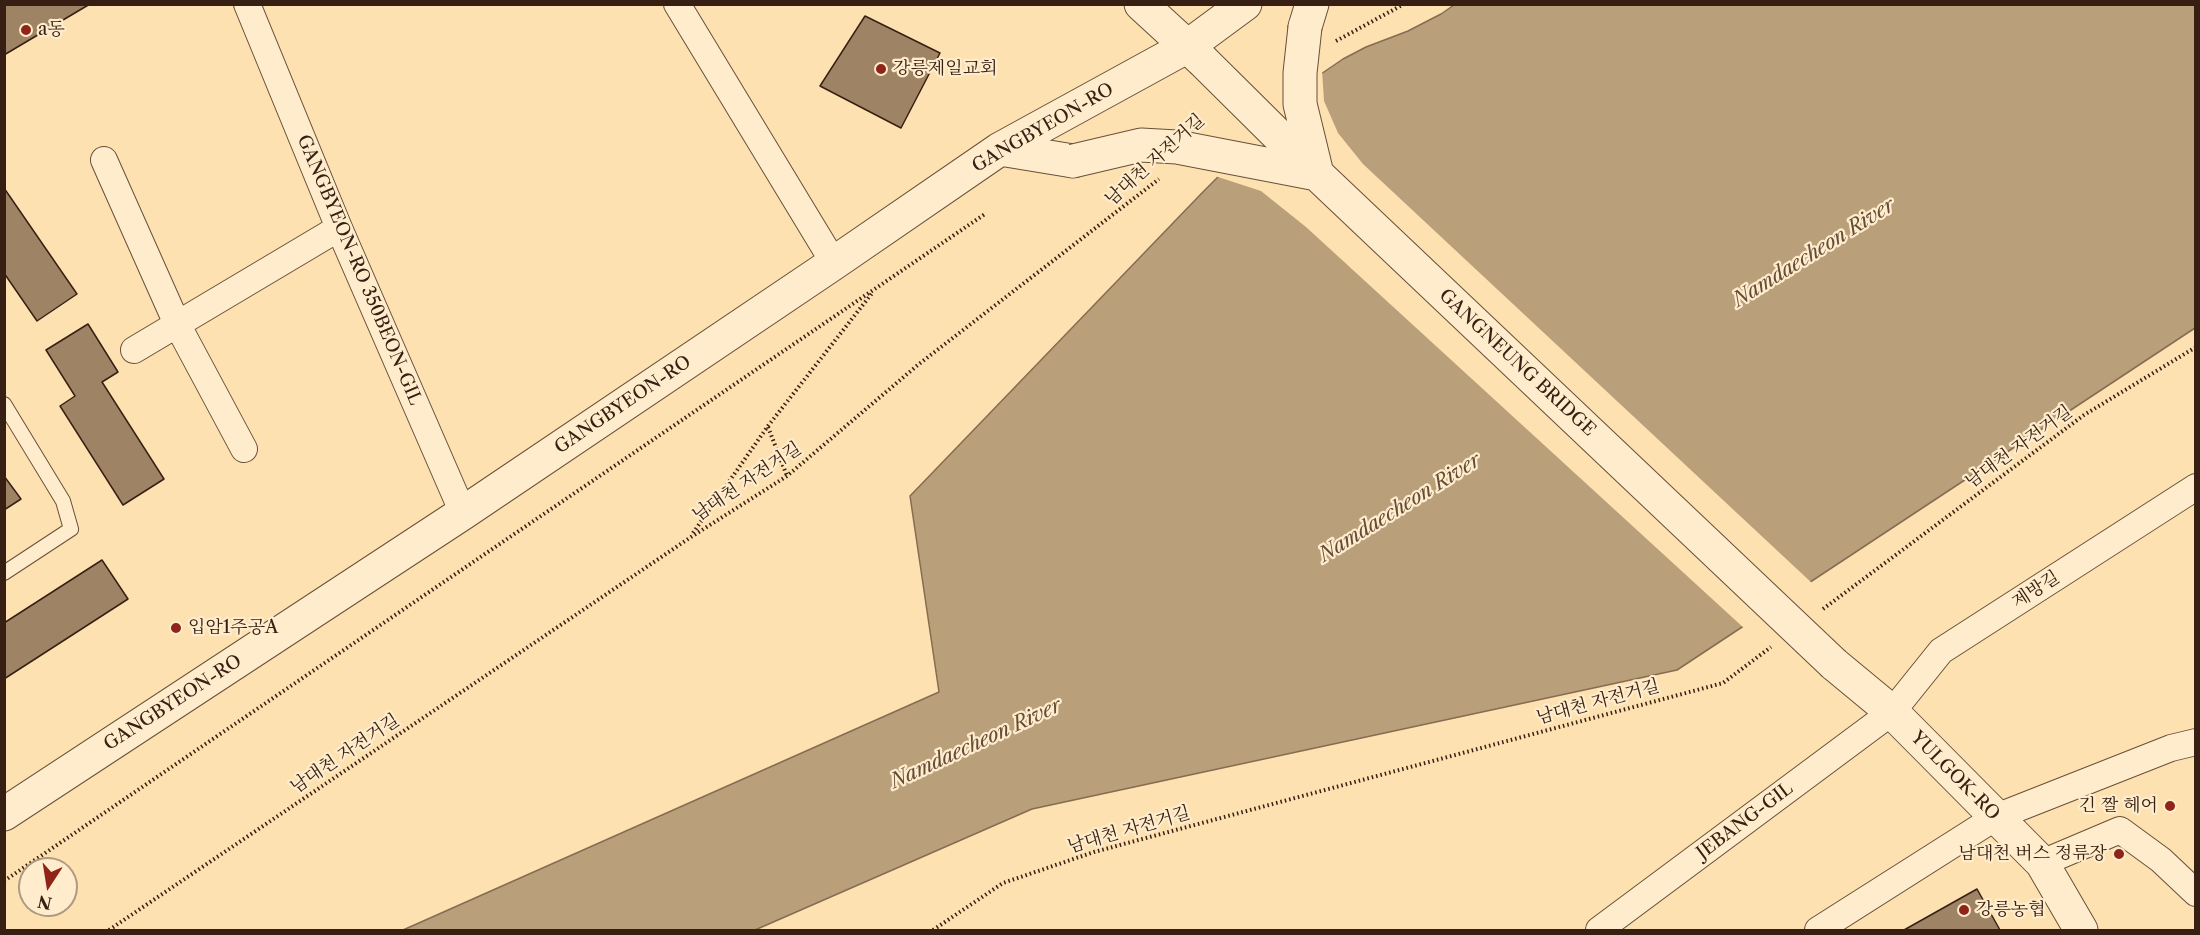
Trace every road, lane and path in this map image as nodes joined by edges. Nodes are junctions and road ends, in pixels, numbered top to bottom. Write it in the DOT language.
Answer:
graph roads {
  1 [pos="677,4"];
  2 [pos="1141,4"];
  3 [pos="1245,4"];
  4 [pos="1404,4"];
  5 [pos="252,15"];
  6 [pos="1316,25"];
  7 [pos="1195,53"];
  8 [pos="1000,149"];
  9 [pos="104,160"];
  10 [pos="1167,171"];
  11 [pos="1317,174"];
  12 [pos="985,214"];
  13 [pos="339,228"];
  14 [pos="834,263"];
  15 [pos="876,289"];
  16 [pos="177,324"];
  17 [pos="2196,347"];
  18 [pos="134,350"];
  19 [pos="4,405"];
  20 [pos="768,426"];
  21 [pos="244,449"];
  22 [pos="787,476"];
  23 [pos="2196,487"];
  24 [pos="462,513"];
  25 [pos="691,537"];
  26 [pos="4,573"];
  27 [pos="1818,612"];
  28 [pos="1780,640"];
  29 [pos="1834,664"];
  30 [pos="1892,712"];
  31 [pos="2196,742"];
  32 [pos="4,814"];
  33 [pos="1996,817"];
  34 [pos="2042,862"];
  35 [pos="4,881"];
  36 [pos="2196,892"];
  37 [pos="109,930"];
  38 [pos="933,930"];
  39 [pos="1599,930"];
  40 [pos="1818,930"];
  41 [pos="2081,930"];
  1 -- 14 [label="street"];
  2 -- 7 [label="street"];
  3 -- 7 [label="street, GANGBYEON-RO"];
  4 -- 6 [label="path"];
  5 -- 13 [label="street, GANGBYEON-RO 350BEON-GIL"];
  6 -- 11 [label="street, bridge"];
  7 -- 8 [label="street, GANGBYEON-RO"];
  7 -- 11 [label="street, GANGNEUNG BRIDGE, bridge"];
  8 -- 11 [label="street, bridge"];
  8 -- 14 [label="street, GANGBYEON-RO"];
  9 -- 16 [label="street"];
  10 -- 22 [label="path, 남대천 자전거길"];
  11 -- 29 [label="street, GANGNEUNG BRIDGE, bridge"];
  12 -- 15 [label="path"];
  13 -- 16 [label="street"];
  13 -- 24 [label="street, GANGBYEON-RO 350BEON-GIL"];
  14 -- 24 [label="street, GANGBYEON-RO"];
  15 -- 20 [label="path"];
  15 -- 35 [label="path"];
  16 -- 18 [label="street"];
  16 -- 21 [label="street"];
  17 -- 27 [label="path, 남대천 자전거길"];
  19 -- 26 [label="lane"];
  20 -- 22 [label="path"];
  20 -- 25 [label="path"];
  22 -- 25 [label="path, 남대천 자전거길"];
  23 -- 30 [label="street, 제방길"];
  24 -- 32 [label="street, GANGBYEON-RO"];
  25 -- 37 [label="path, 남대천 자전거길"];
  28 -- 38 [label="path, 남대천 자전거길"];
  29 -- 30 [label="street, YULGOK-RO"];
  30 -- 33 [label="street, YULGOK-RO"];
  30 -- 39 [label="street, JEBANG-GIL"];
  31 -- 33 [label="street"];
  33 -- 34 [label="street, YULGOK-RO"];
  33 -- 40 [label="street"];
  34 -- 36 [label="street"];
  34 -- 41 [label="street, YULGOK-RO"];
}
